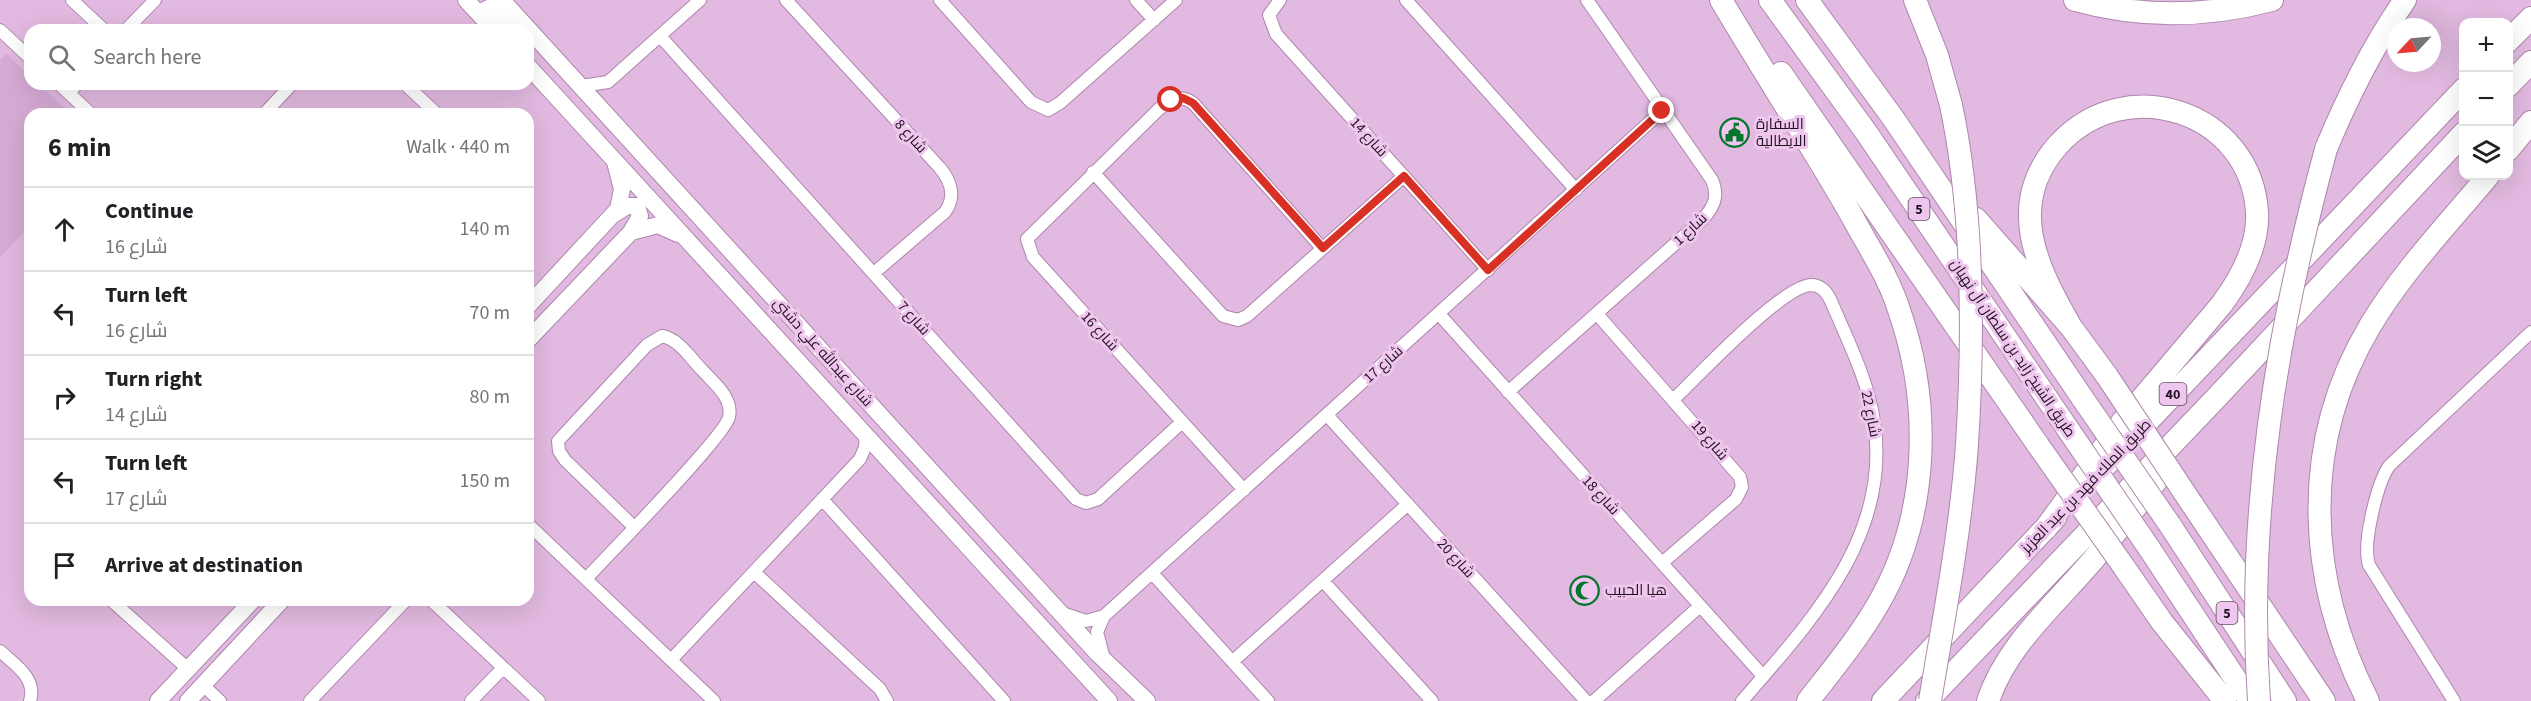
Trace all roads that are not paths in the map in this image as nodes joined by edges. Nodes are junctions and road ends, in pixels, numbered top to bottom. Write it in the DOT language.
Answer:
graph roads {
  1 [pos="72,0"];
  2 [pos="155,0"];
  3 [pos="466,0"];
  4 [pos="502,0"];
  5 [pos="700,0"];
  6 [pos="786,0"];
  7 [pos="940,0"];
  8 [pos="1136,0"];
  9 [pos="1176,0"];
  10 [pos="1280,0"];
  11 [pos="1406,0"];
  12 [pos="1587,0"];
  13 [pos="1721,0"];
  14 [pos="1730,0"];
  15 [pos="1770,0"];
  16 [pos="1807,0"];
  17 [pos="1915,0"];
  18 [pos="2075,0"];
  19 [pos="2272,0"];
  20 [pos="2405,0"];
  21 [pos="478,13"];
  22 [pos="2531,18"];
  23 [pos="1154,20"];
  24 [pos="98,24"];
  25 [pos="132,24"];
  26 [pos="488,24"];
  27 [pos="509,24"];
  28 [pos="524,24"];
  29 [pos="0,30"];
  30 [pos="534,35"];
  31 [pos="660,36"];
  32 [pos="2513,36"];
  33 [pos="534,49"];
  34 [pos="24,52"];
  35 [pos="2531,62"];
  36 [pos="534,72"];
  37 [pos="2513,81"];
  38 [pos="608,82"];
  39 [pos="581,86"];
  40 [pos="74,90"];
  41 [pos="286,90"];
  42 [pos="410,90"];
  43 [pos="2459,93"];
  44 [pos="87,108"];
  45 [pos="270,108"];
  46 [pos="425,108"];
  47 [pos="602,109"];
  48 [pos="1662,111"];
  49 [pos="1893,118"];
  50 [pos="2531,122"];
  51 [pos="2459,137"];
  52 [pos="2513,144"];
  53 [pos="610,154"];
  54 [pos="1094,172"];
  55 [pos="1404,176"];
  56 [pos="2485,180"];
  57 [pos="1576,190"];
  58 [pos="613,216"];
  59 [pos="631,232"];
  60 [pos="691,243"];
  61 [pos="1323,248"];
  62 [pos="1488,270"];
  63 [pos="874,273"];
  64 [pos="534,300"];
  65 [pos="1439,314"];
  66 [pos="1597,314"];
  67 [pos="2072,327"];
  68 [pos="2531,332"];
  69 [pos="534,334"];
  70 [pos="1508,392"];
  71 [pos="2218,396"];
  72 [pos="1674,399"];
  73 [pos="1326,415"];
  74 [pos="1182,422"];
  75 [pos="866,434"];
  76 [pos="886,455"];
  77 [pos="860,459"];
  78 [pos="1244,490"];
  79 [pos="822,499"];
  80 [pos="1408,504"];
  81 [pos="634,527"];
  82 [pos="2046,528"];
  83 [pos="534,530"];
  84 [pos="1662,563"];
  85 [pos="754,572"];
  86 [pos="1152,573"];
  87 [pos="586,579"];
  88 [pos="1323,581"];
  89 [pos="122,606"];
  90 [pos="247,606"];
  91 [pos="276,606"];
  92 [pos="400,606"];
  93 [pos="437,606"];
  94 [pos="1700,606"];
  95 [pos="1057,609"];
  96 [pos="1104,616"];
  97 [pos="2162,622"];
  98 [pos="0,651"];
  99 [pos="671,660"];
  100 [pos="1233,662"];
  101 [pos="1109,665"];
  102 [pos="503,668"];
  103 [pos="188,669"];
  104 [pos="1763,676"];
  105 [pos="203,685"];
  106 [pos="30,701"];
  107 [pos="158,701"];
  108 [pos="188,701"];
  109 [pos="220,701"];
  110 [pos="310,701"];
  111 [pos="471,701"];
  112 [pos="539,701"];
  113 [pos="714,701"];
  114 [pos="887,701"];
  115 [pos="1004,701"];
  116 [pos="1109,701"];
  117 [pos="1148,701"];
  118 [pos="1268,701"];
  119 [pos="1432,701"];
  120 [pos="1586,701"];
  121 [pos="1594,701"];
  122 [pos="1742,701"];
  123 [pos="1808,701"];
  124 [pos="1883,701"];
  125 [pos="1929,701"];
  126 [pos="1988,701"];
  127 [pos="2204,701"];
  128 [pos="2225,701"];
  129 [pos="2250,701"];
  130 [pos="2259,701"];
  131 [pos="2285,701"];
  132 [pos="2324,701"];
  133 [pos="2368,701"];
  134 [pos="2454,701"];
  1 -- 24 [label="street"];
  2 -- 25 [label="street"];
  3 -- 21 [label="main road"];
  4 -- 28 [label="main road, شارع عبدالله علي دشتي"];
  5 -- 31 [label="street"];
  6 -- 63 [label="street, شارع 8"];
  7 -- 23 [label="street"];
  8 -- 23 [label="street"];
  9 -- 23 [label="street"];
  10 -- 55 [label="street, شارع 14"];
  11 -- 57 [label="street"];
  12 -- 48 [label="street, شارع 1"];
  13 -- 123 [label="highway"];
  14 -- 97 [label="highway, bridge"];
  15 -- 129 [label="highway, طريق الشيخ زايد بن سلطان آل نهيان / 5, bridge"];
  16 -- 49 [label="highway, طريق الشيخ زايد بن سلطان آل نهيان / 5"];
  17 -- 125 [label="highway, bridge"];
  18 -- 19 [label="highway"];
  20 -- 130 [label="highway, bridge"];
  21 -- 26 [label="main road"];
  21 -- 27 [label="main road"];
  22 -- 32 [label="highway"];
  29 -- 34 [label="street"];
  30 -- 39 [label="main road, شارع عبدالله علي دشتي"];
  31 -- 38 [label="street"];
  31 -- 63 [label="street, شارع 7"];
  33 -- 39 [label="main road"];
  35 -- 37 [label="highway"];
  36 -- 53 [label="main road, شارع عبدالله علي دشتي"];
  38 -- 39 [label="street"];
  38 -- 47 [label="street"];
  39 -- 47 [label="main road, شارع عبدالله علي دشتي"];
  40 -- 44 [label="street"];
  41 -- 45 [label="street"];
  42 -- 46 [label="street"];
  43 -- 82 [label="highway, طريق الملك فهد بن عبد العزيز / 40"];
  47 -- 95 [label="main road, شارع عبدالله علي دشتي"];
  48 -- 57 [label="street, شارع 17"];
  48 -- 66 [label="street, شارع 1"];
  49 -- 67 [label="highway"];
  49 -- 131 [label="highway, طريق الشيخ زايد بن سلطان آل نهيان / 5, bridge"];
  50 -- 52 [label="highway"];
  51 -- 71 [label="highway, 40"];
  53 -- 58 [label="main road"];
  53 -- 60 [label="main road, شارع عبدالله علي دشتي"];
  54 -- 61 [label="street"];
  54 -- 61 [label="street, شارع 16"];
  54 -- 74 [label="street, شارع 16"];
  55 -- 61 [label="street"];
  55 -- 62 [label="street, شارع 14"];
  56 -- 133 [label="highway"];
  57 -- 62 [label="street, شارع 17"];
  58 -- 59 [label="main road"];
  58 -- 64 [label="main road"];
  59 -- 60 [label="main road"];
  59 -- 69 [label="main road"];
  60 -- 75 [label="main road, شارع عبدالله علي دشتي"];
  62 -- 65 [label="street, شارع 17"];
  63 -- 74 [label="street, شارع 7"];
  65 -- 70 [label="street, شارع 18"];
  65 -- 73 [label="street, شارع 17"];
  66 -- 70 [label="street, شارع 1"];
  66 -- 72 [label="street, شارع 19"];
  67 -- 82 [label="highway"];
  67 -- 132 [label="highway, bridge"];
  68 -- 134 [label="street"];
  70 -- 84 [label="street, شارع 18"];
  71 -- 125 [label="highway, 40"];
  71 -- 126 [label="highway"];
  72 -- 84 [label="street, شارع 19"];
  72 -- 104 [label="street, شارع 22"];
  73 -- 78 [label="street, شارع 17"];
  73 -- 80 [label="street, شارع 20"];
  74 -- 78 [label="street, شارع 16"];
  75 -- 76 [label="main road, شارع عبدالله علي دشتي"];
  75 -- 77 [label="street"];
  76 -- 77 [label="street"];
  76 -- 116 [label="main road, شارع عبدالله علي دشتي"];
  77 -- 79 [label="street"];
  78 -- 86 [label="street, شارع 17"];
  79 -- 85 [label="street"];
  79 -- 115 [label="street"];
  80 -- 88 [label="street"];
  80 -- 120 [label="street, شارع 20"];
  81 -- 81 [label="street"];
  81 -- 87 [label="street"];
  82 -- 124 [label="highway, طريق الملك فهد بن عبد العزيز / 40"];
  83 -- 87 [label="street"];
  84 -- 94 [label="street, شارع 18"];
  85 -- 99 [label="street"];
  85 -- 114 [label="street"];
  86 -- 96 [label="street, شارع 17"];
  86 -- 100 [label="street"];
  87 -- 99 [label="street"];
  88 -- 100 [label="street"];
  88 -- 119 [label="street"];
  89 -- 103 [label="street"];
  90 -- 103 [label="main road"];
  91 -- 105 [label="main road"];
  92 -- 110 [label="street"];
  93 -- 102 [label="street"];
  94 -- 104 [label="street, شارع 18"];
  94 -- 121 [label="street"];
  95 -- 96 [label="street"];
  95 -- 101 [label="main road, شارع عبدالله علي دشتي"];
  96 -- 101 [label="street"];
  97 -- 127 [label="highway"];
  97 -- 128 [label="highway"];
  98 -- 106 [label="street"];
  99 -- 113 [label="street"];
  100 -- 118 [label="street"];
  101 -- 117 [label="main road, شارع عبدالله علي دشتي"];
  102 -- 111 [label="street"];
  102 -- 112 [label="street"];
  103 -- 107 [label="main road"];
  104 -- 122 [label="street, شارع 22"];
  105 -- 108 [label="main road"];
  105 -- 109 [label="street"];
}
